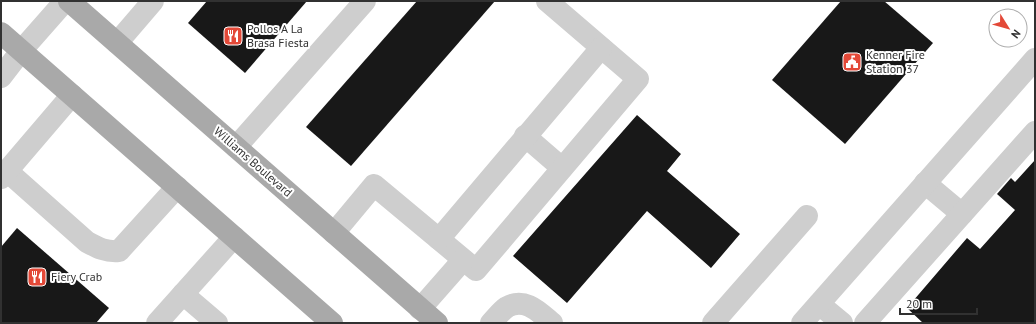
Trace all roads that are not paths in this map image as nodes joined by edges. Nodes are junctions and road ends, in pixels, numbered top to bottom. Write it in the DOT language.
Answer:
graph roads {
  1 [pos="65,1"];
  2 [pos="69,1"];
  3 [pos="153,1"];
  4 [pos="365,1"];
  5 [pos="547,1"];
  6 [pos="1,33"];
  7 [pos="117,43"];
  8 [pos="601,48"];
  9 [pos="21,51"];
  10 [pos="1033,64"];
  11 [pos="1,77"];
  12 [pos="72,95"];
  13 [pos="1035,132"];
  14 [pos="526,136"];
  15 [pos="236,147"];
  16 [pos="562,168"];
  17 [pos="4,175"];
  18 [pos="926,183"];
  19 [pos="176,187"];
  20 [pos="962,214"];
  21 [pos="807,216"];
  22 [pos="334,233"];
  23 [pos="234,237"];
  24 [pos="439,238"];
  25 [pos="464,260"];
  26 [pos="183,294"];
  27 [pos="819,304"];
  28 [pos="420,309"];
  29 [pos="157,323"];
  30 [pos="217,323"];
  31 [pos="332,323"];
  32 [pos="437,323"];
  33 [pos="491,323"];
  34 [pos="552,323"];
  35 [pos="713,323"];
  36 [pos="802,323"];
  37 [pos="842,323"];
  38 [pos="865,323"];
  1 -- 9 [label="street"];
  2 -- 7 [label="main road, Williams Boulevard"];
  3 -- 7 [label="street"];
  4 -- 15 [label="street"];
  5 -- 8 [label="street"];
  6 -- 9 [label="main road"];
  7 -- 15 [label="main road, Williams Boulevard"];
  8 -- 14 [label="street"];
  8 -- 16 [label="street"];
  9 -- 11 [label="street"];
  9 -- 12 [label="main road"];
  10 -- 18 [label="street"];
  12 -- 17 [label="street"];
  12 -- 19 [label="main road"];
  13 -- 20 [label="street"];
  14 -- 16 [label="street"];
  14 -- 24 [label="street"];
  15 -- 22 [label="main road, Williams Boulevard"];
  16 -- 25 [label="street"];
  17 -- 19 [label="street"];
  18 -- 20 [label="street"];
  18 -- 27 [label="street"];
  19 -- 23 [label="main road"];
  20 -- 38 [label="street"];
  21 -- 35 [label="street"];
  22 -- 24 [label="street"];
  22 -- 28 [label="main road, Williams Boulevard"];
  23 -- 26 [label="street"];
  23 -- 31 [label="main road"];
  24 -- 25 [label="street"];
  25 -- 28 [label="street"];
  26 -- 29 [label="street"];
  26 -- 30 [label="street"];
  27 -- 36 [label="street"];
  27 -- 37 [label="street"];
  28 -- 32 [label="main road, Williams Boulevard"];
  33 -- 34 [label="street"];
}
